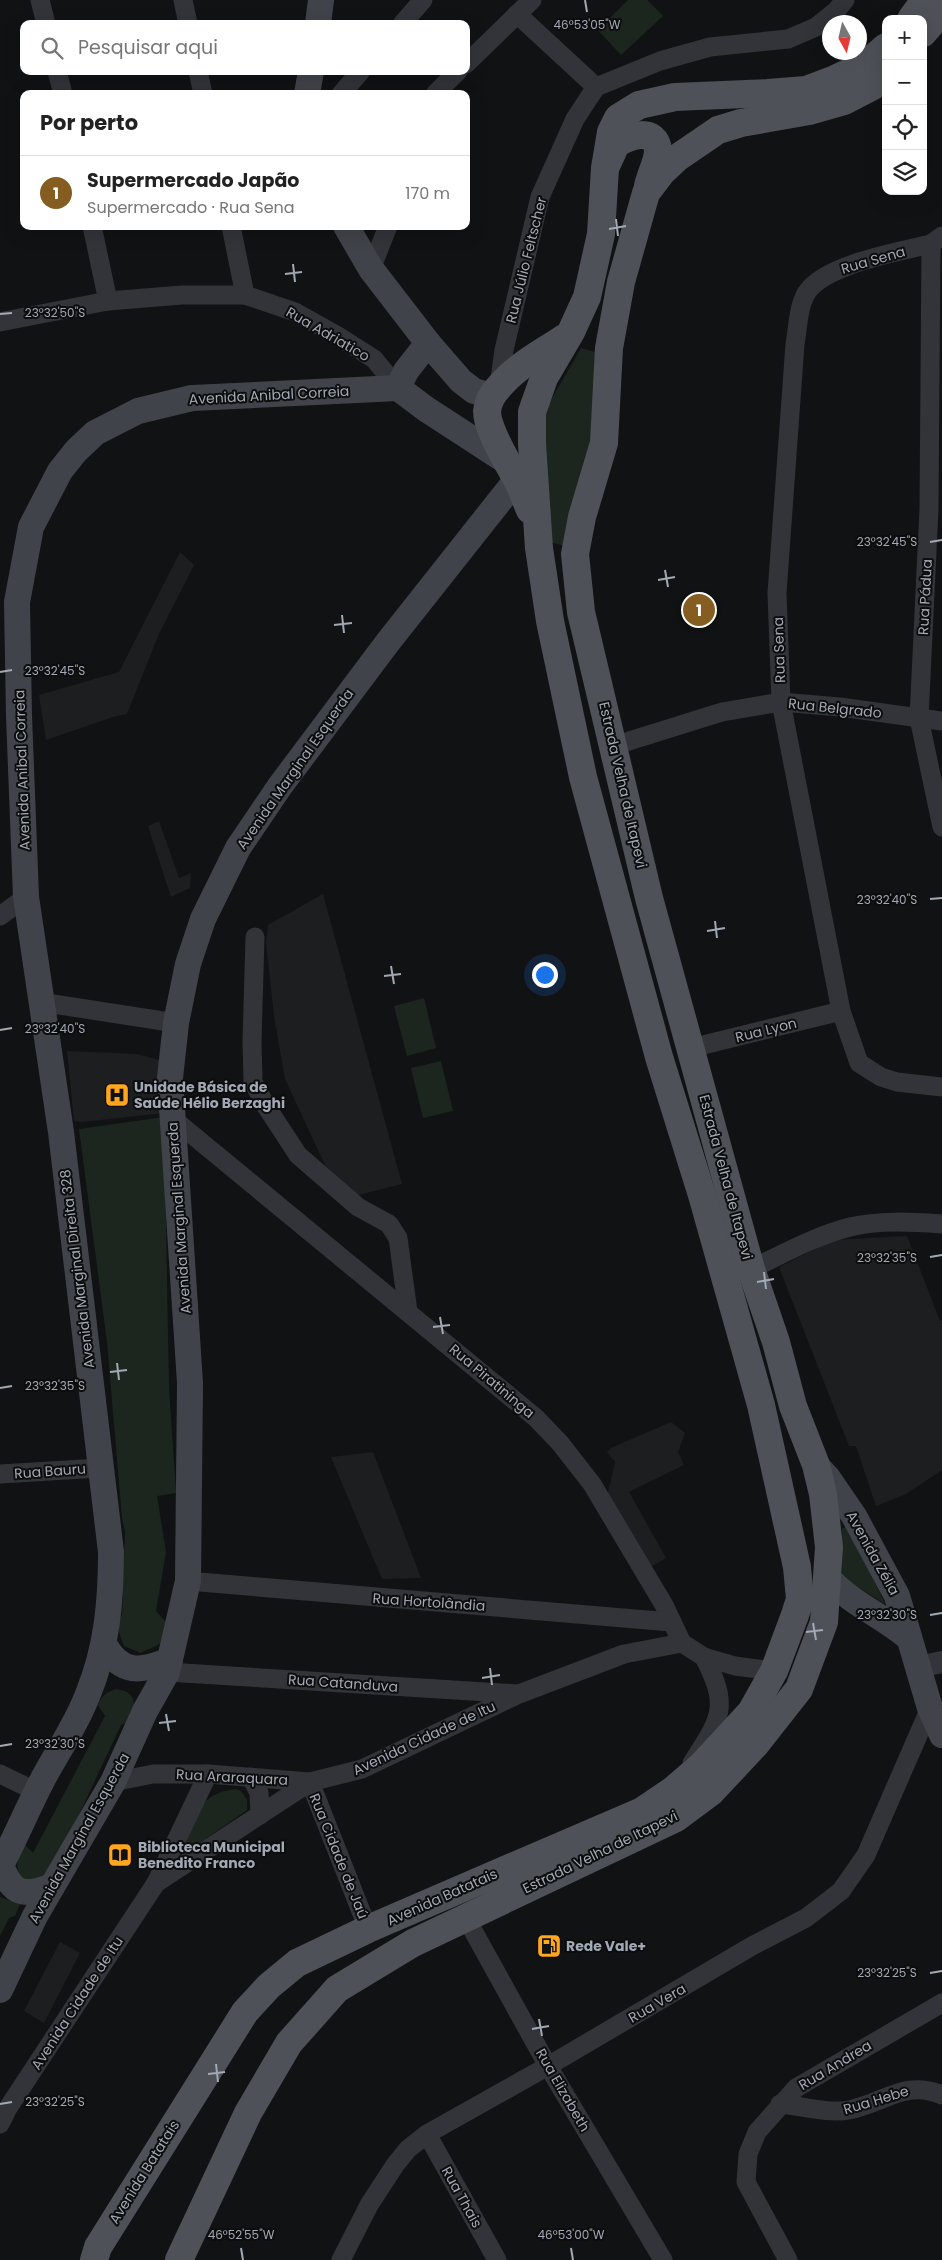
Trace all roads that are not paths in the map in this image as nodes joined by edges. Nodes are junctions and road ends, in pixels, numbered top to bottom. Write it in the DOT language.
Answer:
graph roads {
  1 [pos="40,0"];
  2 [pos="183,0"];
  3 [pos="321,0"];
  4 [pos="423,0"];
  5 [pos="532,0"];
  6 [pos="845,0"];
  7 [pos="925,0"];
  8 [pos="942,11"];
  9 [pos="517,14"];
  10 [pos="913,15"];
  11 [pos="45,20"];
  12 [pos="187,20"];
  13 [pos="318,20"];
  14 [pos="406,20"];
  15 [pos="927,28"];
  16 [pos="882,50"];
  17 [pos="470,60"];
  18 [pos="58,75"];
  19 [pos="199,75"];
  20 [pos="310,75"];
  21 [pos="358,75"];
  22 [pos="454,75"];
  23 [pos="882,77"];
  24 [pos="596,87"];
  25 [pos="62,90"];
  26 [pos="202,90"];
  27 [pos="308,90"];
  28 [pos="344,90"];
  29 [pos="439,90"];
  30 [pos="605,168"];
  31 [pos="646,193"];
  32 [pos="93,230"];
  33 [pos="232,230"];
  34 [pos="348,230"];
  35 [pos="386,230"];
  36 [pos="936,240"];
  37 [pos="371,269"];
  38 [pos="245,295"];
  39 [pos="108,301"];
  40 [pos="0,322"];
  41 [pos="571,332"];
  42 [pos="428,343"];
  43 [pos="398,388"];
  44 [pos="496,391"];
  45 [pos="511,470"];
  46 [pos="538,528"];
  47 [pos="781,702"];
  48 [pos="919,718"];
  49 [pos="942,721"];
  50 [pos="613,746"];
  51 [pos="942,827"];
  52 [pos="26,897"];
  53 [pos="0,916"];
  54 [pos="255,937"];
  55 [pos="40,1002"];
  56 [pos="841,1011"];
  57 [pos="176,1023"];
  58 [pos="692,1048"];
  59 [pos="942,1086"];
  60 [pos="172,1118"];
  61 [pos="942,1224"];
  62 [pos="751,1269"];
  63 [pos="408,1312"];
  64 [pos="761,1405"];
  65 [pos="816,1465"];
  66 [pos="100,1468"];
  67 [pos="0,1474"];
  68 [pos="797,1566"];
  69 [pos="829,1579"];
  70 [pos="188,1581"];
  71 [pos="671,1622"];
  72 [pos="909,1638"];
  73 [pos="682,1642"];
  74 [pos="104,1644"];
  75 [pos="704,1657"];
  76 [pos="930,1664"];
  77 [pos="169,1666"];
  78 [pos="774,1670"];
  79 [pos="88,1694"];
  80 [pos="519,1694"];
  81 [pos="930,1708"];
  82 [pos="145,1711"];
  83 [pos="942,1735"];
  84 [pos="127,1751"];
  85 [pos="0,1774"];
  86 [pos="153,1774"];
  87 [pos="208,1774"];
  88 [pos="251,1777"];
  89 [pos="113,1782"];
  90 [pos="310,1782"];
  91 [pos="673,1790"];
  92 [pos="37,1792"];
  93 [pos="260,1815"];
  94 [pos="1,1866"];
  95 [pos="156,1883"];
  96 [pos="52,1886"];
  97 [pos="466,1918"];
  98 [pos="368,1929"];
  99 [pos="0,1990"];
  100 [pos="942,2003"];
  101 [pos="548,2066"];
  102 [pos="942,2095"];
  103 [pos="780,2104"];
  104 [pos="0,2124"];
  105 [pos="427,2134"];
  106 [pos="94,2260"];
  107 [pos="179,2260"];
  108 [pos="341,2260"];
  109 [pos="497,2260"];
  110 [pos="664,2260"];
  111 [pos="788,2260"];
  1 -- 11 [label="street"];
  2 -- 12 [label="street"];
  3 -- 13 [label="main road"];
  4 -- 14 [label="street"];
  5 -- 9 [label="street"];
  6 -- 24 [label="street"];
  7 -- 10 [label="main road"];
  8 -- 15 [label="main road"];
  9 -- 17 [label="street"];
  9 -- 24 [label="street"];
  16 -- 30 [label="main road, Estrada Velha de Itapevi"];
  18 -- 25 [label="street"];
  19 -- 26 [label="street"];
  20 -- 27 [label="main road"];
  21 -- 28 [label="street"];
  22 -- 29 [label="street"];
  23 -- 31 [label="main road, Estrada Velha de Itapevi"];
  24 -- 44 [label="street, Rua Júlio Feltscher"];
  30 -- 31 [label="main road"];
  30 -- 41 [label="main road, Estrada Velha de Itapevi"];
  31 -- 50 [label="main road, Estrada Velha de Itapevi"];
  32 -- 39 [label="street"];
  33 -- 38 [label="street"];
  34 -- 37 [label="main road"];
  35 -- 37 [label="street"];
  36 -- 47 [label="street, Rua Sena"];
  36 -- 48 [label="street, Rua Pádua"];
  37 -- 42 [label="main road"];
  38 -- 39 [label="street, Rua Adriatico"];
  38 -- 43 [label="street, Rua Adriatico"];
  39 -- 40 [label="street, Rua Adriatico"];
  41 -- 44 [label="main road"];
  41 -- 46 [label="main road, Estrada Velha de Itapevi"];
  42 -- 43 [label="main road"];
  42 -- 44 [label="main road"];
  43 -- 45 [label="main road, Rua Adriatico"];
  43 -- 52 [label="main road, Avenida Anibal Correia"];
  44 -- 45 [label="main road"];
  45 -- 46 [label="main road"];
  45 -- 57 [label="main road, Avenida Marginal Esquerda"];
  46 -- 64 [label="main road, Estrada Velha de Itapevi"];
  47 -- 48 [label="street, Rua Belgrado"];
  47 -- 50 [label="street, Rua Belgrado"];
  47 -- 56 [label="street, Rua Sena"];
  48 -- 49 [label="street, Rua Belgrado"];
  48 -- 51 [label="street, Rua Pádua"];
  50 -- 58 [label="main road, Estrada Velha de Itapevi"];
  52 -- 53 [label="street"];
  52 -- 55 [label="main road, Avenida Anibal Correia"];
  54 -- 63 [label="street"];
  55 -- 57 [label="street"];
  55 -- 66 [label="main road, Avenida Marginal Direita 328"];
  56 -- 58 [label="street, Rua Lyon"];
  56 -- 59 [label="street, Rua Sena"];
  57 -- 60 [label="main road, Avenida Marginal Esquerda"];
  58 -- 62 [label="main road, Estrada Velha de Itapevi"];
  60 -- 63 [label="street, Rua Piratininga"];
  60 -- 70 [label="main road, Avenida Marginal Esquerda"];
  61 -- 62 [label="street"];
  62 -- 65 [label="main road, Estrada Velha de Itapevi"];
  63 -- 71 [label="street, Rua Piratininga"];
  64 -- 68 [label="main road, Estrada Velha de Itapevi"];
  64 -- 69 [label="main road"];
  65 -- 69 [label="main road, Estrada Velha de Itapevi"];
  65 -- 72 [label="main road, Avenida Zélia"];
  66 -- 67 [label="street, Rua Bauru"];
  66 -- 74 [label="main road, Avenida Marginal Direita 328"];
  68 -- 78 [label="main road, Avenida Batatais"];
  69 -- 72 [label="main road"];
  69 -- 97 [label="main road, Estrada Velha de Itapevi"];
  70 -- 71 [label="street, Rua Hortolândia"];
  70 -- 77 [label="main road, Avenida Marginal Esquerda"];
  71 -- 73 [label="street, Rua Piratininga"];
  72 -- 76 [label="main road, Avenida Zélia"];
  73 -- 75 [label="street, Rua Piratininga"];
  73 -- 80 [label="street, Avenida Cidade de Itu"];
  74 -- 77 [label="main road"];
  74 -- 79 [label="main road, Avenida Marginal Direita 328"];
  75 -- 78 [label="street, Rua Piratininga"];
  75 -- 91 [label="street, Rua Piratininga"];
  76 -- 81 [label="main road, Avenida Zélia"];
  77 -- 80 [label="street, Rua Catanduva"];
  77 -- 82 [label="main road, Avenida Marginal Esquerda"];
  78 -- 91 [label="main road, Avenida Batatais"];
  79 -- 82 [label="main road"];
  79 -- 92 [label="main road, Avenida Marginal Direita 328"];
  80 -- 90 [label="street, Avenida Cidade de Itu"];
  81 -- 83 [label="main road, Avenida Zélia"];
  81 -- 101 [label="street, Rua Vera"];
  82 -- 84 [label="main road, Avenida Marginal Esquerda"];
  84 -- 86 [label="street"];
  84 -- 89 [label="main road, Avenida Marginal Esquerda"];
  85 -- 92 [label="street"];
  86 -- 87 [label="street, Rua Araraquara"];
  86 -- 89 [label="street, Rua Araraquara"];
  87 -- 88 [label="street, Rua Araraquara"];
  87 -- 95 [label="street, Avenida Cidade de Itu"];
  88 -- 90 [label="street, Rua Araraquara"];
  88 -- 93 [label="street"];
  89 -- 96 [label="main road, Avenida Marginal Esquerda"];
  90 -- 93 [label="street, Avenida Cidade de Itu"];
  90 -- 98 [label="street, Rua Cidade de Jaú"];
  91 -- 98 [label="main road, Avenida Batatais"];
  92 -- 94 [label="main road, Avenida Marginal Direita 328"];
  93 -- 95 [label="street, Avenida Cidade de Itu"];
  94 -- 96 [label="main road"];
  95 -- 104 [label="street, Avenida Cidade de Itu"];
  96 -- 99 [label="main road, Avenida Marginal Esquerda"];
  97 -- 101 [label="street, Rua Elizabeth"];
  97 -- 107 [label="main road, Estrada Velha de Itapevi"];
  98 -- 106 [label="main road, Avenida Batatais"];
  100 -- 103 [label="street, Rua Andrea"];
  101 -- 105 [label="street, Rua Vera"];
  101 -- 110 [label="street, Rua Elizabeth"];
  102 -- 103 [label="street, Rua Hebe"];
  103 -- 111 [label="street, Rua Andrea"];
  105 -- 108 [label="street, Rua Vera"];
  105 -- 109 [label="street, Rua Thais"];
}
